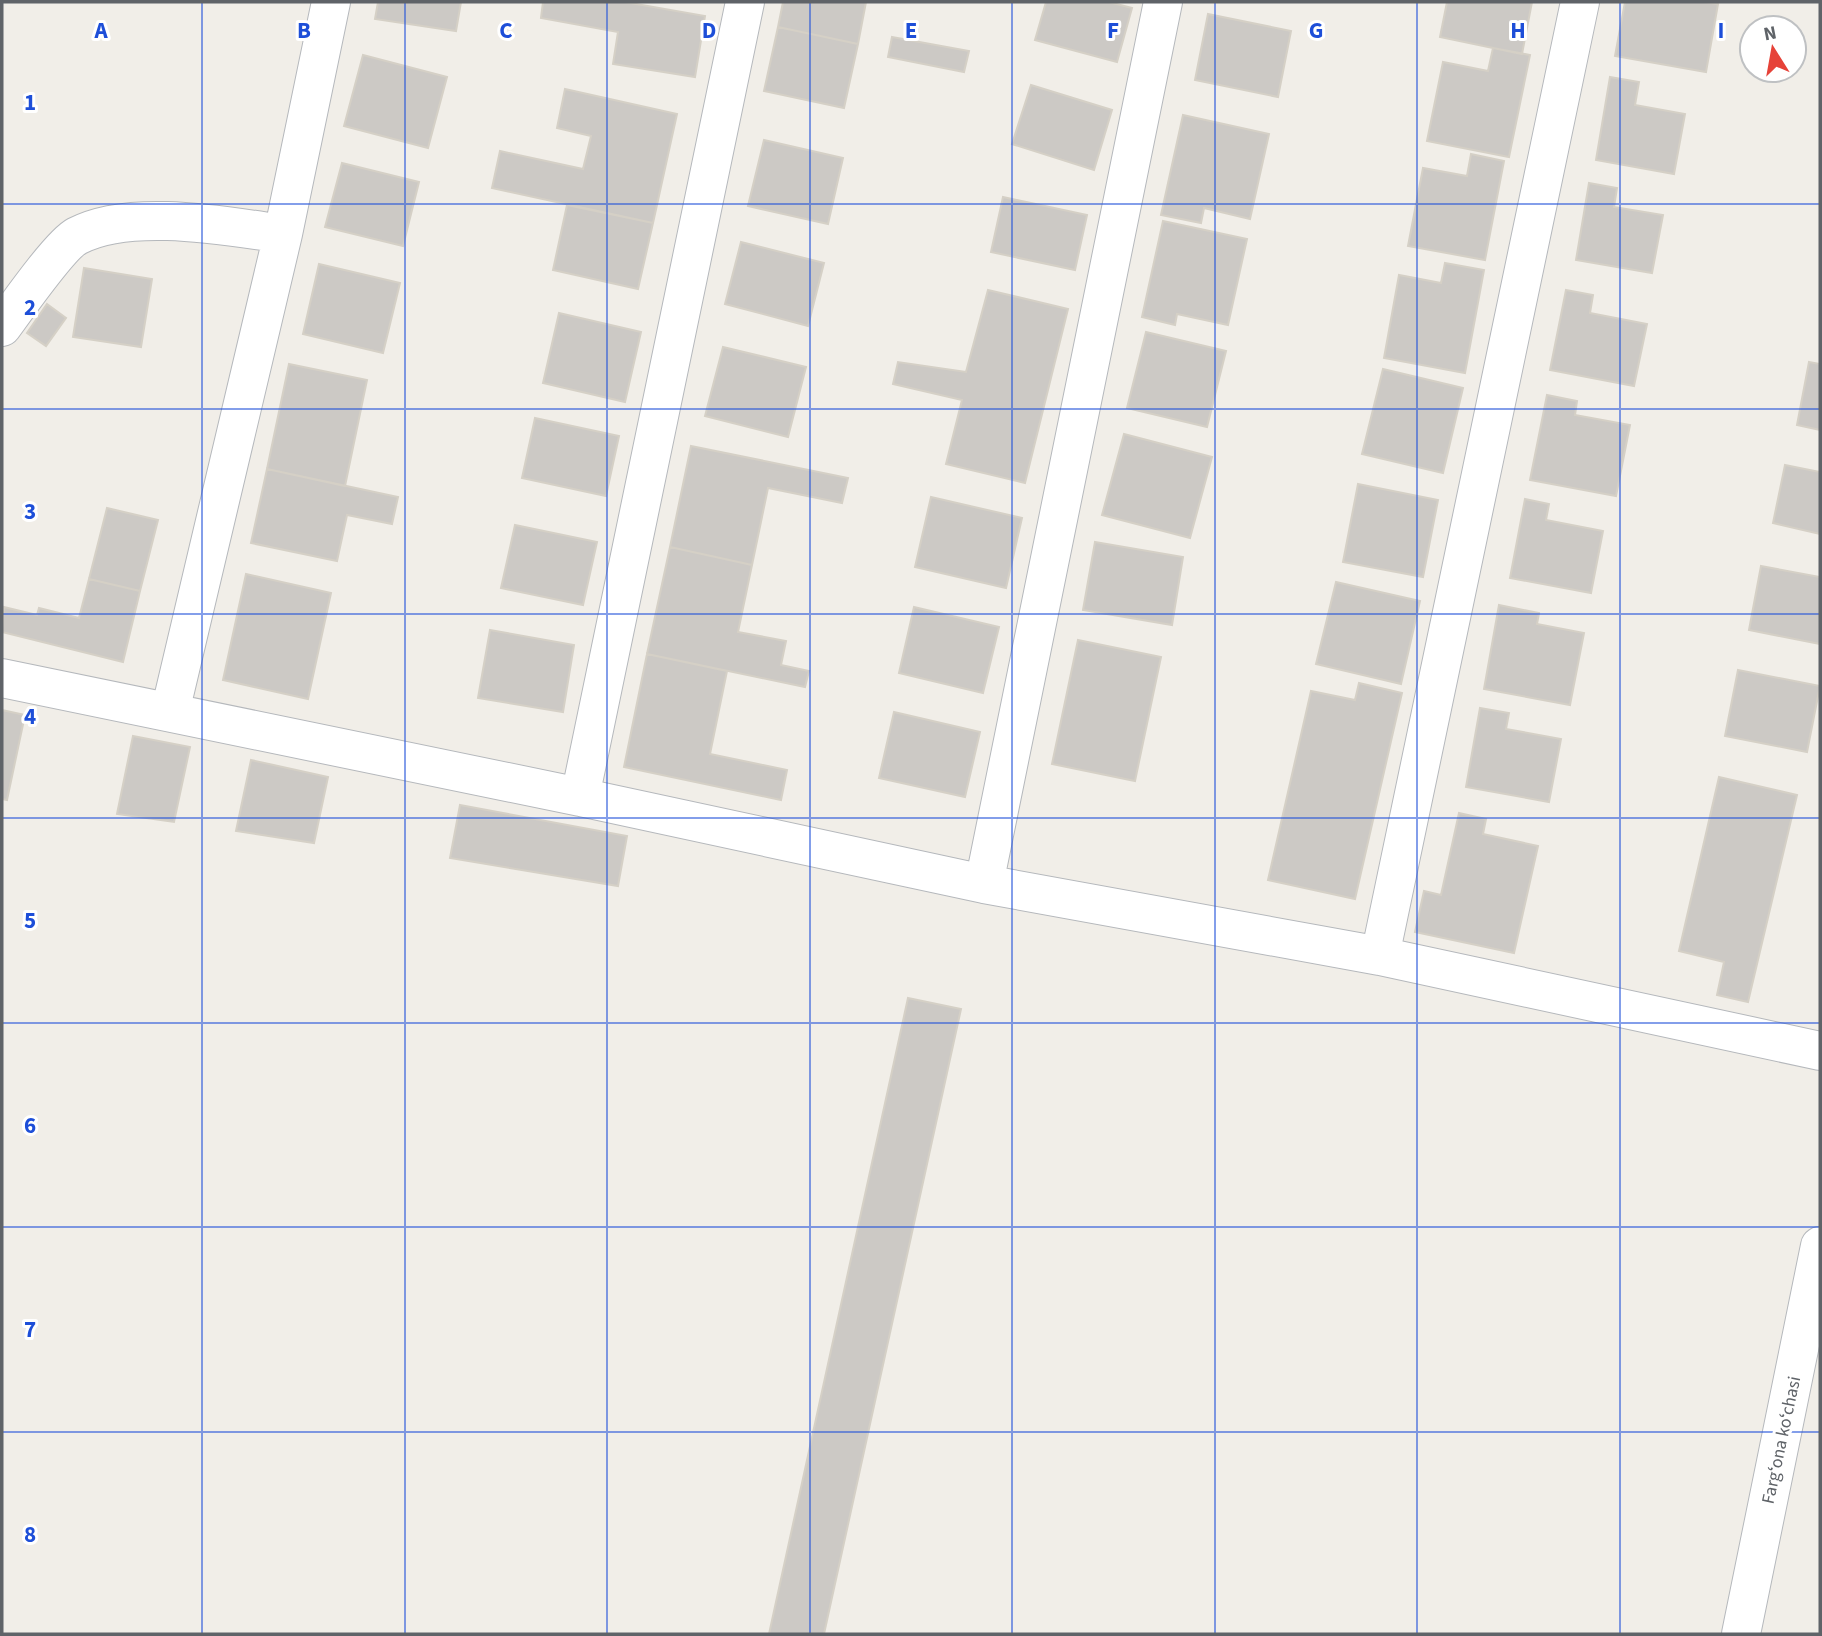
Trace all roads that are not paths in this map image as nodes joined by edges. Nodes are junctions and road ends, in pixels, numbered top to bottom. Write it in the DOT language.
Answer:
graph roads {
  1 [pos="331,2"];
  2 [pos="745,2"];
  3 [pos="1163,2"];
  4 [pos="1580,2"];
  5 [pos="284,234"];
  6 [pos="2,327"];
  7 [pos="2,678"];
  8 [pos="170,712"];
  9 [pos="580,797"];
  10 [pos="984,884"];
  11 [pos="1380,956"];
  12 [pos="1820,1051"];
  13 [pos="1820,1246"];
  14 [pos="1741,1634"];
  1 -- 5 [label="street"];
  2 -- 9 [label="street"];
  3 -- 10 [label="street"];
  4 -- 11 [label="street"];
  5 -- 6 [label="street"];
  5 -- 8 [label="street"];
  7 -- 8 [label="street"];
  8 -- 9 [label="street"];
  9 -- 10 [label="street"];
  10 -- 11 [label="street"];
  11 -- 12 [label="street"];
  13 -- 14 [label="street, Fargʻona koʻchasi"];
}
